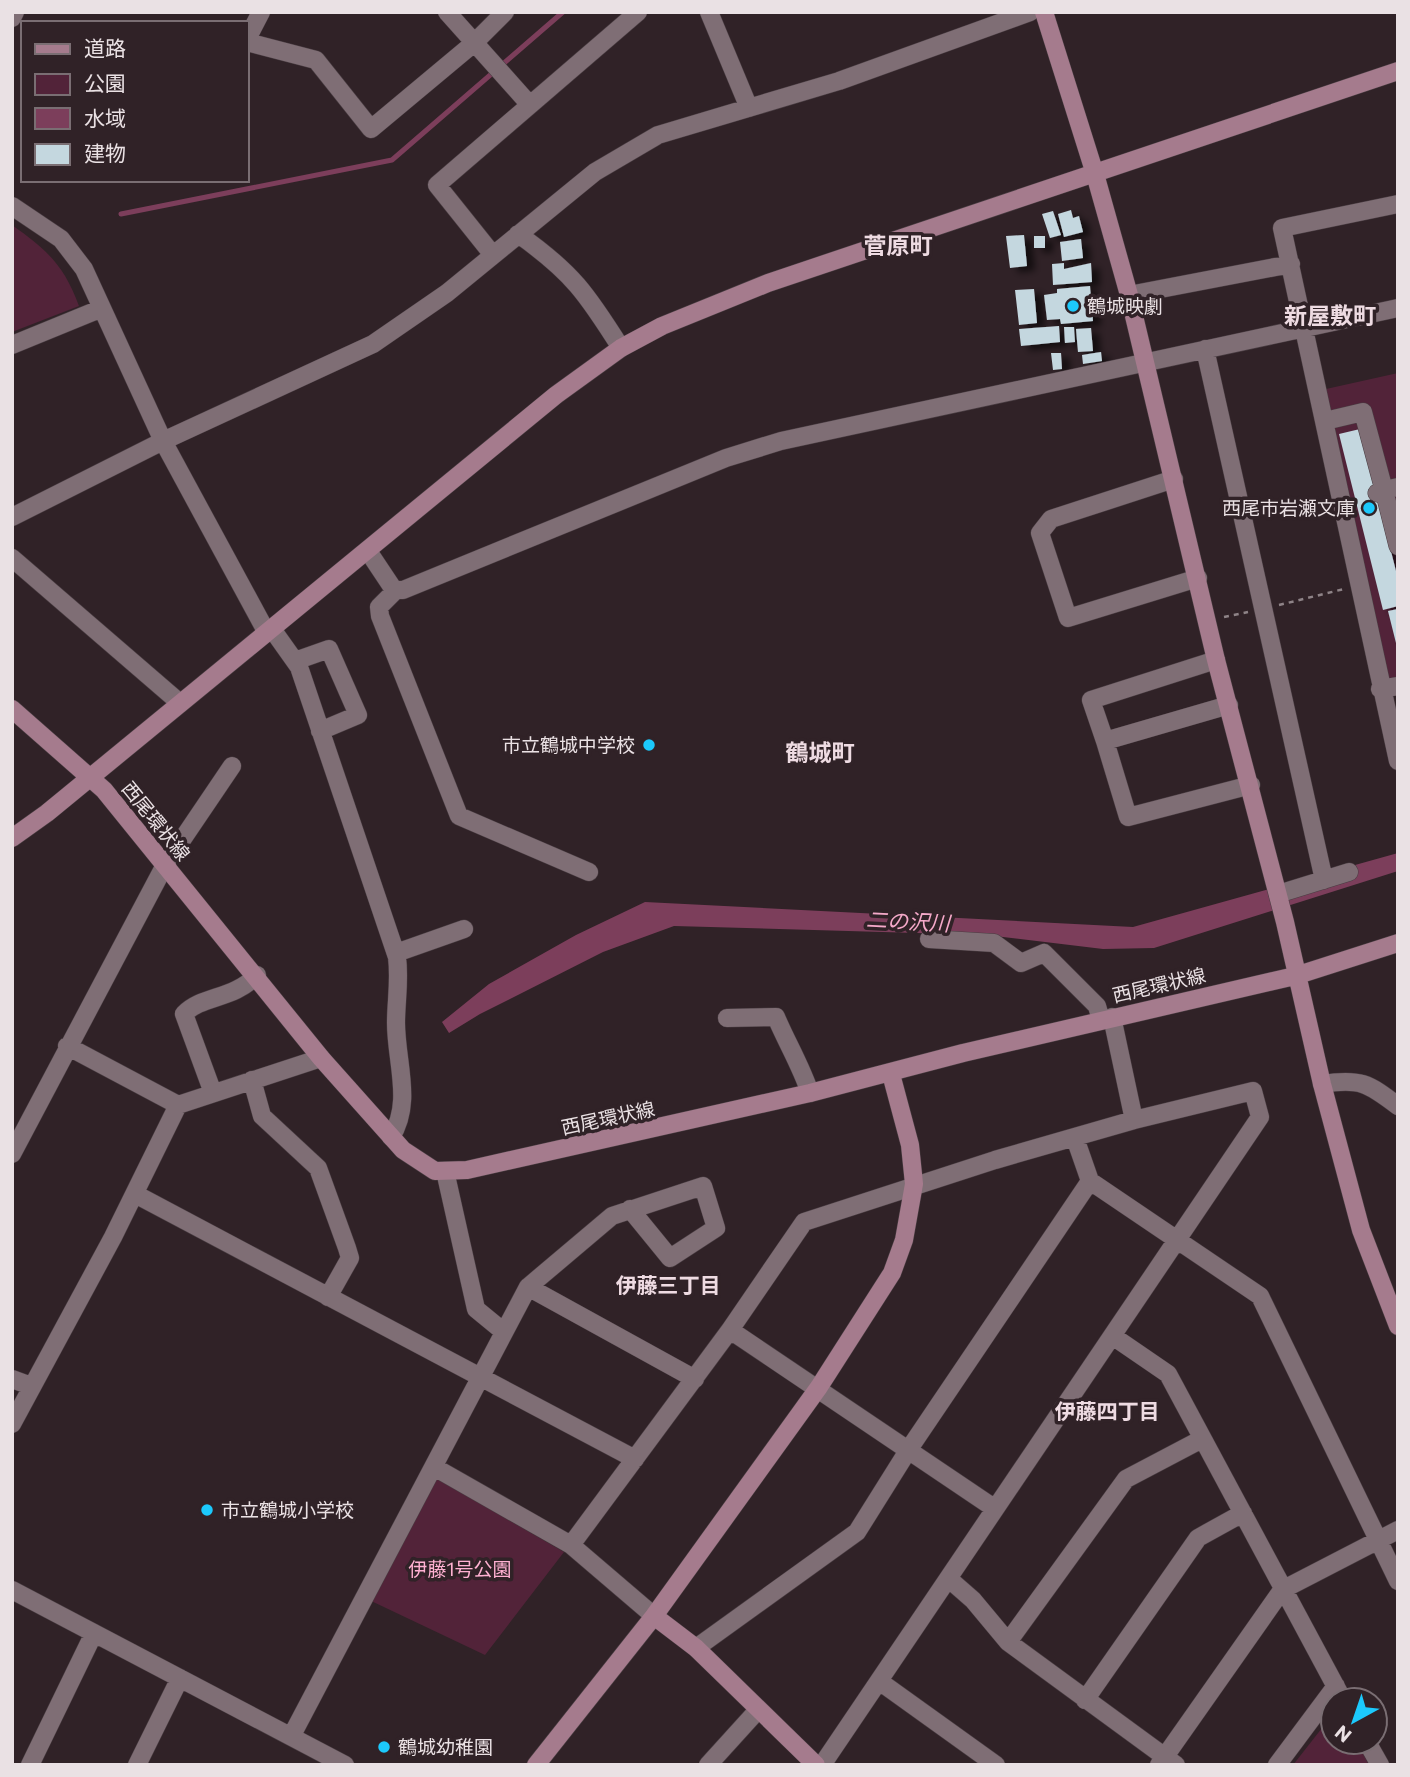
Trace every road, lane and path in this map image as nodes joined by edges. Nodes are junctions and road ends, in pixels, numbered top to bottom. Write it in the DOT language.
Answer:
graph roads {
  1 [pos="15,12"];
  2 [pos="261,12"];
  3 [pos="447,12"];
  4 [pos="505,12"];
  5 [pos="638,12"];
  6 [pos="709,12"];
  7 [pos="1030,12"];
  8 [pos="1044,12"];
  9 [pos="12,18"];
  10 [pos="248,39"];
  11 [pos="248,41"];
  12 [pos="474,43"];
  13 [pos="1398,72"];
  14 [pos="530,105"];
  15 [pos="749,108"];
  16 [pos="1096,174"];
  17 [pos="1398,204"];
  18 [pos="12,206"];
  19 [pos="519,234"];
  20 [pos="493,255"];
  21 [pos="1291,264"];
  22 [pos="1129,295"];
  23 [pos="1398,308"];
  24 [pos="100,309"];
  25 [pos="1306,327"];
  26 [pos="12,345"];
  27 [pos="621,348"];
  28 [pos="1205,349"];
  29 [pos="1144,363"];
  30 [pos="1325,421"];
  31 [pos="163,441"];
  32 [pos="1174,479"];
  33 [pos="1386,490"];
  34 [pos="12,517"];
  35 [pos="1398,546"];
  36 [pos="368,551"];
  37 [pos="12,558"];
  38 [pos="1198,578"];
  39 [pos="1359,586"];
  40 [pos="396,590"];
  41 [pos="1263,609"];
  42 [pos="1207,621"];
  43 [pos="269,631"];
  44 [pos="1216,660"];
  45 [pos="295,661"];
  46 [pos="1389,687"];
  47 [pos="180,703"];
  48 [pos="1229,705"];
  49 [pos="12,709"];
  50 [pos="320,731"];
  51 [pos="1105,741"];
  52 [pos="1398,761"];
  53 [pos="232,766"];
  54 [pos="89,776"];
  55 [pos="1251,785"];
  56 [pos="12,838"];
  57 [pos="165,865"];
  58 [pos="589,872"];
  59 [pos="1349,872"];
  60 [pos="1324,880"];
  61 [pos="1278,894"];
  62 [pos="464,929"];
  63 [pos="929,939"];
  64 [pos="1398,943"];
  65 [pos="396,953"];
  66 [pos="257,975"];
  67 [pos="1295,975"];
  68 [pos="727,1018"];
  69 [pos="1107,1019"];
  70 [pos="68,1046"];
  71 [pos="321,1058"];
  72 [pos="891,1073"];
  73 [pos="252,1080"];
  74 [pos="1322,1084"];
  75 [pos="213,1093"];
  76 [pos="810,1093"];
  77 [pos="178,1105"];
  78 [pos="1398,1106"];
  79 [pos="1134,1120"];
  80 [pos="391,1137"];
  81 [pos="1075,1138"];
  82 [pos="12,1154"];
  83 [pos="444,1171"];
  84 [pos="1090,1181"];
  85 [pos="914,1184"];
  86 [pos="135,1194"];
  87 [pos="630,1209"];
  88 [pos="1175,1240"];
  89 [pos="528,1287"];
  90 [pos="328,1297"];
  91 [pos="1398,1326"];
  92 [pos="730,1330"];
  93 [pos="504,1332"];
  94 [pos="1114,1337"];
  95 [pos="482,1377"];
  96 [pos="12,1379"];
  97 [pos="695,1379"];
  98 [pos="31,1387"];
  99 [pos="819,1388"];
  100 [pos="12,1424"];
  101 [pos="1202,1439"];
  102 [pos="909,1449"];
  103 [pos="635,1460"];
  104 [pos="434,1467"];
  105 [pos="994,1508"];
  106 [pos="1243,1513"];
  107 [pos="1398,1530"];
  108 [pos="1376,1541"];
  109 [pos="570,1545"];
  110 [pos="949,1579"];
  111 [pos="1398,1581"];
  112 [pos="12,1590"];
  113 [pos="1282,1590"];
  114 [pos="654,1616"];
  115 [pos="94,1633"];
  116 [pos="1008,1642"];
  117 [pos="696,1648"];
  118 [pos="180,1678"];
  119 [pos="879,1681"];
  120 [pos="1336,1686"];
  121 [pos="1085,1700"];
  122 [pos="758,1711"];
  123 [pos="1319,1717"];
  124 [pos="292,1735"];
  125 [pos="1167,1762"];
  126 [pos="538,1764"];
  127 [pos="30,1765"];
  128 [pos="137,1765"];
  129 [pos="345,1765"];
  130 [pos="708,1765"];
  131 [pos="819,1765"];
  132 [pos="996,1765"];
  133 [pos="1277,1765"];
  1 -- 9 [label="street"];
  2 -- 10 [label="street"];
  3 -- 12 [label="street"];
  4 -- 12 [label="street"];
  5 -- 14 [label="street"];
  6 -- 15 [label="street"];
  7 -- 15 [label="street"];
  8 -- 16 [label="street"];
  11 -- 12 [label="street"];
  12 -- 14 [label="street"];
  13 -- 16 [label="street"];
  14 -- 20 [label="street"];
  15 -- 19 [label="street"];
  16 -- 22 [label="street"];
  16 -- 27 [label="street"];
  17 -- 21 [label="street"];
  18 -- 24 [label="street"];
  19 -- 20 [label="street"];
  19 -- 27 [label="street"];
  20 -- 31 [label="street"];
  21 -- 22 [label="street"];
  21 -- 25 [label="street"];
  22 -- 29 [label="street"];
  23 -- 25 [label="street"];
  24 -- 26 [label="street"];
  24 -- 31 [label="street"];
  25 -- 28 [label="street"];
  25 -- 30 [label="street"];
  27 -- 36 [label="street"];
  28 -- 29 [label="street"];
  28 -- 41 [label="street"];
  29 -- 32 [label="street"];
  29 -- 40 [label="street"];
  30 -- 33 [label="street"];
  30 -- 39 [label="street"];
  31 -- 34 [label="street"];
  31 -- 43 [label="street"];
  32 -- 38 [label="street"];
  32 -- 38 [label="street"];
  33 -- 35 [label="street"];
  36 -- 40 [label="street"];
  36 -- 43 [label="street"];
  37 -- 47 [label="street"];
  38 -- 42 [label="street"];
  39 -- 41 [label="path"];
  39 -- 46 [label="street"];
  40 -- 58 [label="street"];
  41 -- 42 [label="path"];
  41 -- 60 [label="street"];
  42 -- 44 [label="street"];
  43 -- 45 [label="street"];
  43 -- 47 [label="street"];
  44 -- 48 [label="street"];
  44 -- 51 [label="street"];
  45 -- 50 [label="street"];
  45 -- 50 [label="street"];
  46 -- 52 [label="street"];
  47 -- 54 [label="street"];
  48 -- 51 [label="street"];
  48 -- 55 [label="street"];
  49 -- 54 [label="street, 西尾環状線"];
  50 -- 65 [label="street"];
  51 -- 55 [label="street"];
  53 -- 57 [label="street"];
  54 -- 56 [label="street"];
  54 -- 57 [label="street, 西尾環状線"];
  55 -- 61 [label="street"];
  57 -- 66 [label="street, 西尾環状線"];
  57 -- 70 [label="street"];
  59 -- 60 [label="street"];
  60 -- 61 [label="street"];
  61 -- 67 [label="street"];
  62 -- 65 [label="street"];
  63 -- 69 [label="street"];
  64 -- 67 [label="street, 西尾環状線"];
  65 -- 80 [label="street"];
  66 -- 71 [label="street, 西尾環状線"];
  66 -- 75 [label="street"];
  67 -- 69 [label="street, 西尾環状線"];
  67 -- 74 [label="street"];
  68 -- 76 [label="street"];
  69 -- 72 [label="street, 西尾環状線"];
  69 -- 79 [label="street"];
  70 -- 77 [label="street"];
  70 -- 82 [label="street"];
  71 -- 73 [label="street"];
  71 -- 80 [label="street, 西尾環状線"];
  72 -- 76 [label="street, 西尾環状線"];
  72 -- 85 [label="street"];
  73 -- 75 [label="street"];
  73 -- 90 [label="street"];
  74 -- 78 [label="street"];
  74 -- 91 [label="street"];
  75 -- 77 [label="street"];
  76 -- 83 [label="street, 西尾環状線"];
  77 -- 86 [label="street"];
  79 -- 81 [label="street"];
  79 -- 88 [label="street"];
  80 -- 83 [label="street, 西尾環状線"];
  81 -- 84 [label="street"];
  81 -- 85 [label="street"];
  83 -- 93 [label="street"];
  84 -- 88 [label="street"];
  84 -- 102 [label="street"];
  85 -- 92 [label="street"];
  85 -- 99 [label="street"];
  86 -- 90 [label="street"];
  86 -- 98 [label="street"];
  87 -- 87 [label="street"];
  87 -- 89 [label="street"];
  88 -- 94 [label="street"];
  88 -- 108 [label="street"];
  89 -- 93 [label="street"];
  89 -- 97 [label="street"];
  90 -- 95 [label="street"];
  92 -- 97 [label="street"];
  92 -- 99 [label="street"];
  93 -- 95 [label="street"];
  94 -- 101 [label="street"];
  94 -- 105 [label="street"];
  95 -- 103 [label="street"];
  95 -- 104 [label="street"];
  96 -- 98 [label="street"];
  97 -- 103 [label="street"];
  98 -- 100 [label="street"];
  99 -- 102 [label="street"];
  99 -- 114 [label="street"];
  101 -- 106 [label="street"];
  101 -- 116 [label="street"];
  102 -- 105 [label="street"];
  102 -- 117 [label="street"];
  103 -- 109 [label="street"];
  104 -- 109 [label="street"];
  104 -- 124 [label="street"];
  105 -- 110 [label="street"];
  106 -- 113 [label="street"];
  106 -- 121 [label="street"];
  107 -- 108 [label="street"];
  108 -- 111 [label="street"];
  108 -- 113 [label="street"];
  109 -- 114 [label="street"];
  110 -- 116 [label="street"];
  110 -- 119 [label="street"];
  112 -- 115 [label="street"];
  113 -- 120 [label="street"];
  113 -- 125 [label="street"];
  114 -- 117 [label="street"];
  114 -- 126 [label="street"];
  115 -- 118 [label="street"];
  115 -- 127 [label="street"];
  116 -- 121 [label="street"];
  117 -- 122 [label="street"];
  118 -- 124 [label="street"];
  118 -- 128 [label="street"];
  119 -- 131 [label="street"];
  119 -- 132 [label="street"];
  121 -- 125 [label="street"];
  122 -- 130 [label="street"];
  122 -- 131 [label="street"];
  123 -- 133 [label="street"];
  124 -- 129 [label="street"];
}
